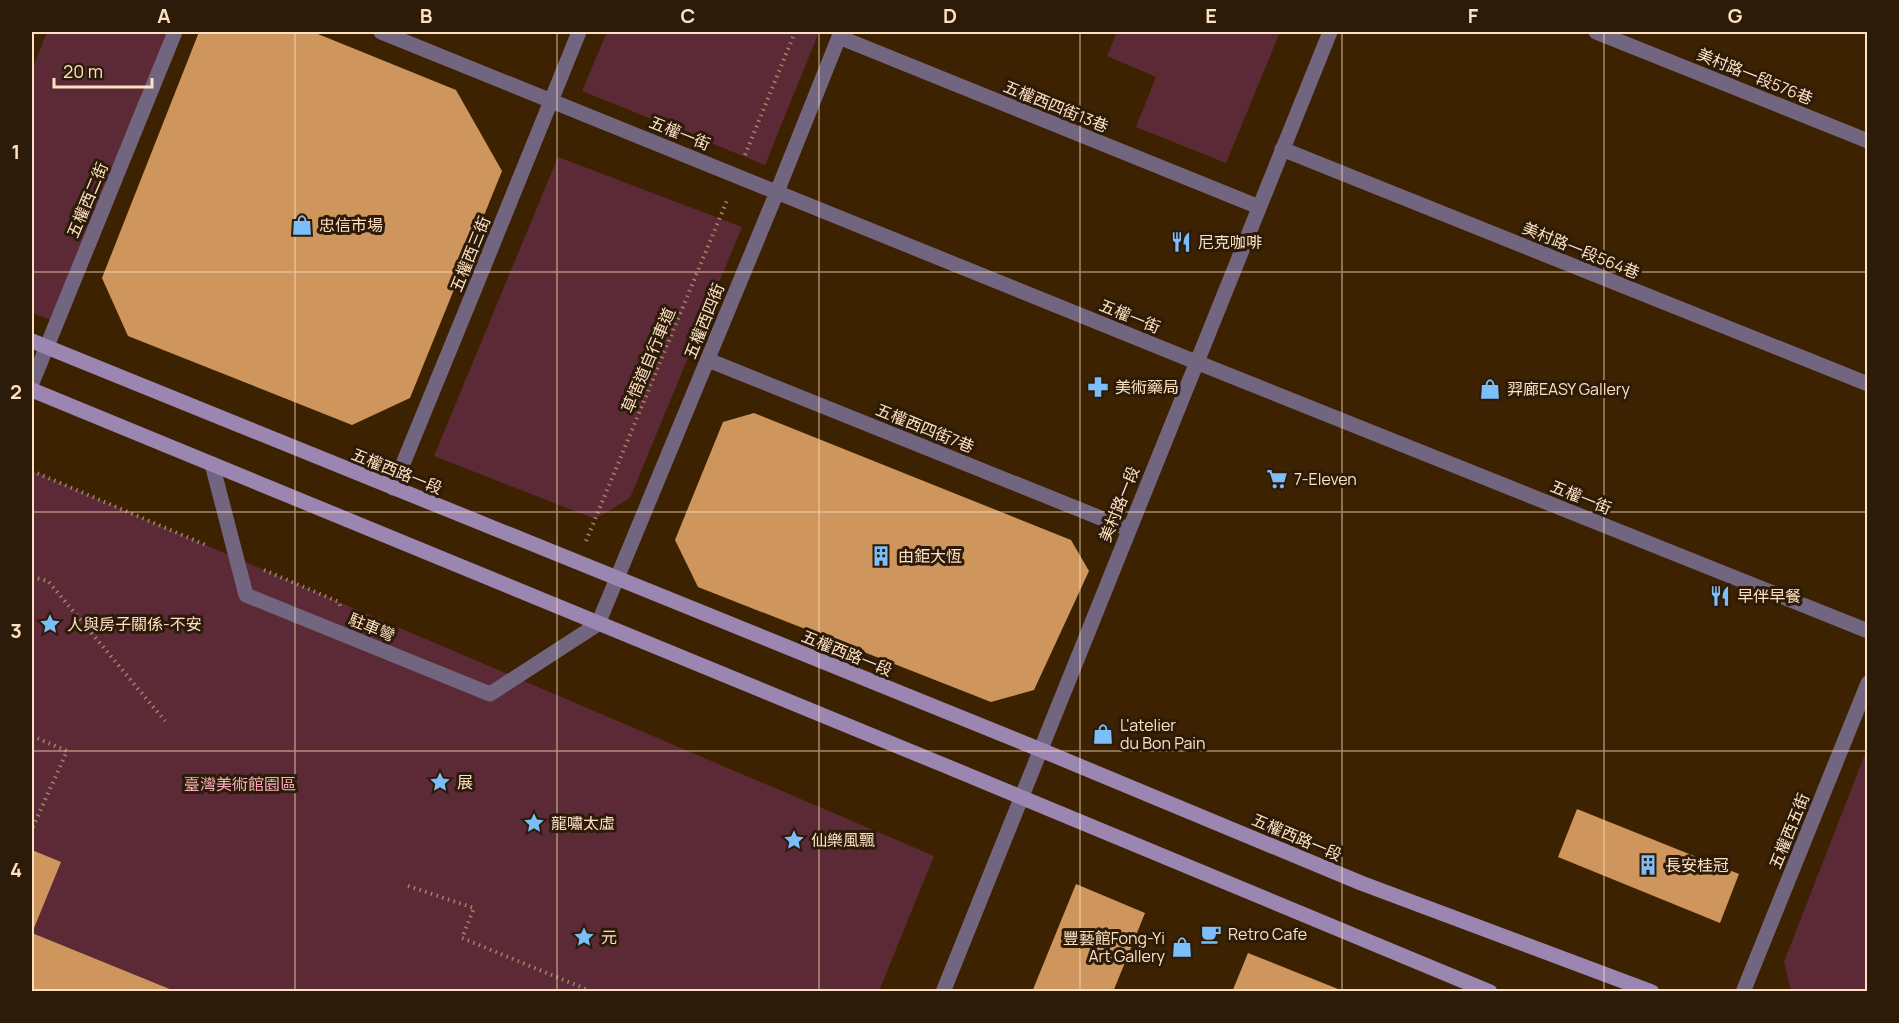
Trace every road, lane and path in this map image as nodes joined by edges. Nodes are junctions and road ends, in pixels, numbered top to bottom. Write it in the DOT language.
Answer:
graph roads {
  1 [pos="175,32"];
  2 [pos="381,32"];
  3 [pos="579,32"];
  4 [pos="795,32"];
  5 [pos="1329,32"];
  6 [pos="1596,32"];
  7 [pos="840,34"];
  8 [pos="551,100"];
  9 [pos="1868,141"];
  10 [pos="1282,149"];
  11 [pos="745,156"];
  12 [pos="777,192"];
  13 [pos="1259,207"];
  14 [pos="723,210"];
  15 [pos="32,341"];
  16 [pos="46,347"];
  17 [pos="708,360"];
  18 [pos="1196,362"];
  19 [pos="32,382"];
  20 [pos="1868,384"];
  21 [pos="32,390"];
  22 [pos="212,464"];
  23 [pos="393,488"];
  24 [pos="595,519"];
  25 [pos="1128,529"];
  26 [pos="32,577"];
  27 [pos="617,579"];
  28 [pos="598,624"];
  29 [pos="1868,631"];
  30 [pos="1868,683"];
  31 [pos="165,720"];
  32 [pos="32,736"];
  33 [pos="1041,750"];
  34 [pos="1022,796"];
  35 [pos="32,829"];
  36 [pos="408,886"];
  37 [pos="593,992"];
  38 [pos="943,992"];
  39 [pos="1490,992"];
  40 [pos="1652,992"];
  41 [pos="1743,992"];
  1 -- 16 [label="street, 五權西二街"];
  2 -- 8 [label="street, 五權一街"];
  3 -- 8 [label="street, 五權西三街"];
  4 -- 11 [label="path"];
  5 -- 10 [label="street, 美村路一段"];
  6 -- 9 [label="street, 美村路一段576巷"];
  7 -- 12 [label="street, 五權西四街"];
  7 -- 13 [label="street, 五權西四街13巷"];
  8 -- 12 [label="street, 五權一街"];
  8 -- 23 [label="street, 五權西三街"];
  10 -- 13 [label="street, 美村路一段"];
  10 -- 20 [label="street, 美村路一段564巷"];
  12 -- 17 [label="street, 五權西四街"];
  12 -- 18 [label="street, 五權一街"];
  13 -- 18 [label="street, 美村路一段"];
  14 -- 24 [label="path, 草悟道自行車道"];
  15 -- 16 [label="main road, 五權西路一段"];
  16 -- 19 [label="street, 五權西二街"];
  16 -- 23 [label="main road, 五權西路一段"];
  17 -- 25 [label="street, 五權西四街7巷"];
  17 -- 27 [label="street, 五權西四街"];
  18 -- 25 [label="street, 美村路一段"];
  18 -- 29 [label="street, 五權一街"];
  21 -- 22 [label="main road"];
  22 -- 28 [label="main road"];
  22 -- 28 [label="street, 駐車彎"];
  23 -- 27 [label="main road, 五權西路一段"];
  25 -- 33 [label="street, 美村路一段"];
  26 -- 31 [label="path"];
  27 -- 28 [label="street, 五權西四街"];
  27 -- 33 [label="main road, 五權西路一段"];
  28 -- 34 [label="main road"];
  30 -- 41 [label="street, 五權西五街"];
  32 -- 35 [label="path"];
  33 -- 34 [label="street, 美村路一段"];
  33 -- 40 [label="main road, 五權西路一段"];
  34 -- 38 [label="street, 美村路一段"];
  34 -- 39 [label="main road"];
  36 -- 37 [label="path"];
}
